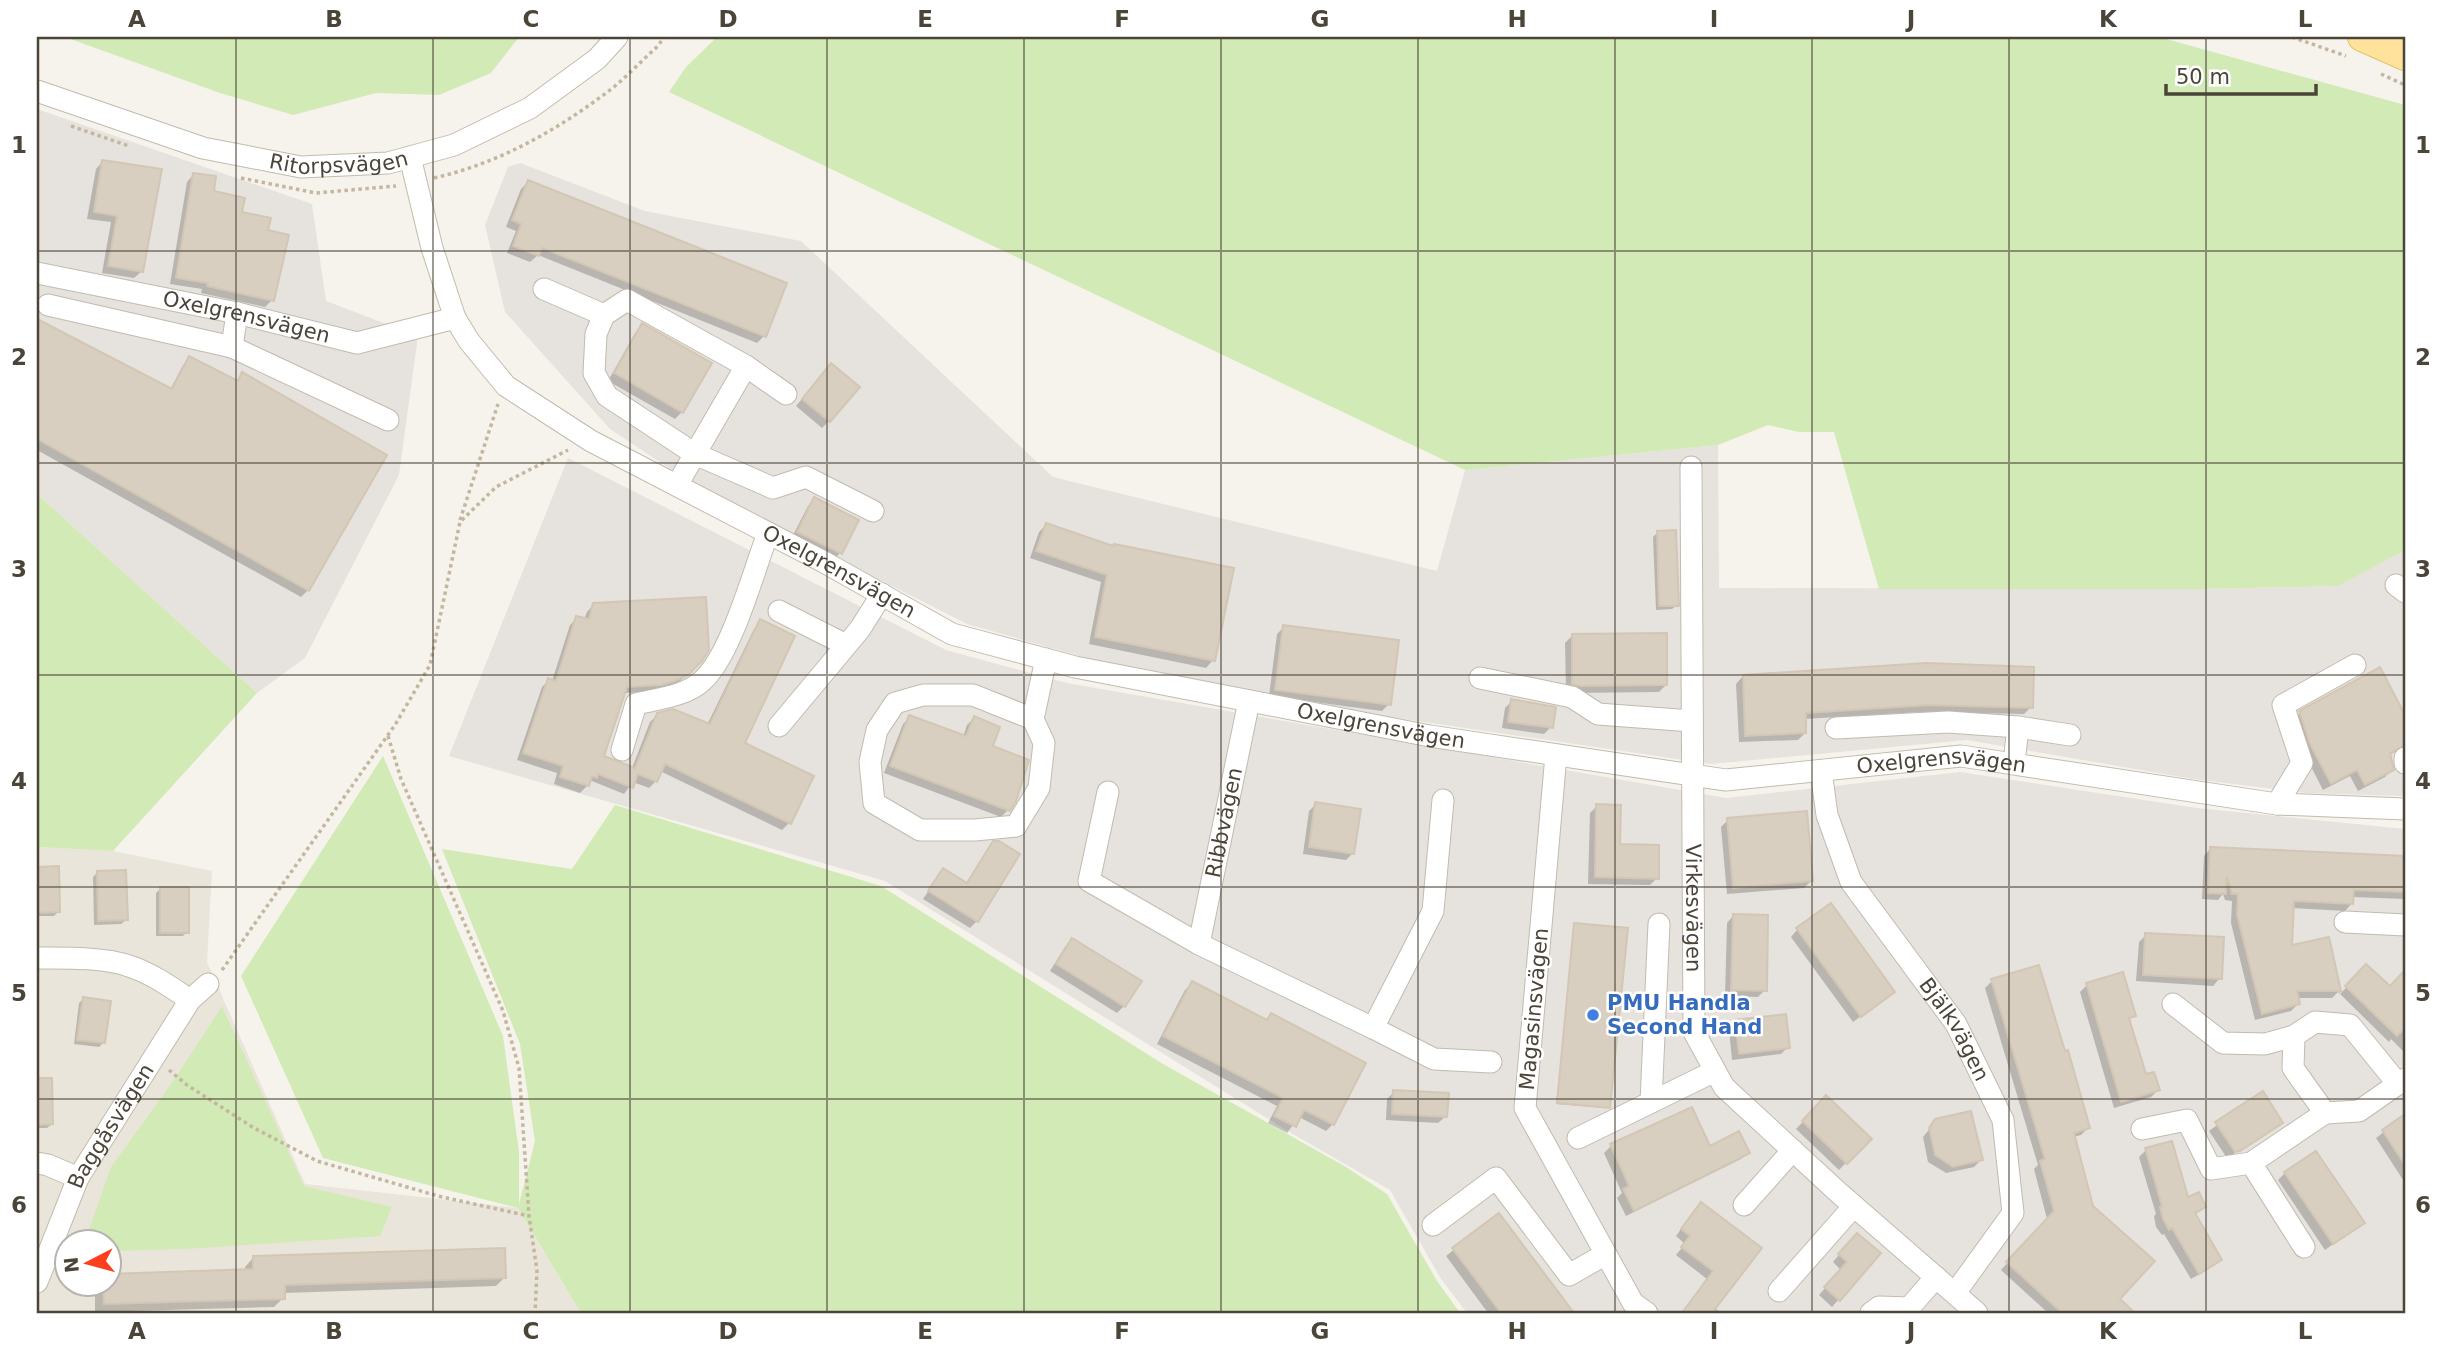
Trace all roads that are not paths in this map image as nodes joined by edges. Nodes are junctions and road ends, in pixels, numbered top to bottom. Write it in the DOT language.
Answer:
graph roads {
  1 [pos="617,37"];
  2 [pos="2362,37"];
  3 [pos="2405,56"];
  4 [pos="37,91"];
  5 [pos="410,157"];
  6 [pos="37,273"];
  7 [pos="544,289"];
  8 [pos="48,305"];
  9 [pos="237,313"];
  10 [pos="604,315"];
  11 [pos="455,318"];
  12 [pos="232,347"];
  13 [pos="746,366"];
  14 [pos="786,394"];
  15 [pos="388,420"];
  16 [pos="695,454"];
  17 [pos="1691,467"];
  18 [pos="677,485"];
  19 [pos="873,511"];
  20 [pos="768,533"];
  21 [pos="882,594"];
  22 [pos="779,611"];
  23 [pos="846,645"];
  24 [pos="1046,659"];
  25 [pos="2354,665"];
  26 [pos="1480,678"];
  27 [pos="1249,701"];
  28 [pos="1033,719"];
  29 [pos="1692,721"];
  30 [pos="779,726"];
  31 [pos="2018,727"];
  32 [pos="1836,728"];
  33 [pos="2070,734"];
  34 [pos="622,750"];
  35 [pos="1556,755"];
  36 [pos="2014,763"];
  37 [pos="1821,771"];
  38 [pos="1693,775"];
  39 [pos="1108,792"];
  40 [pos="1443,800"];
  41 [pos="2277,804"];
  42 [pos="2405,809"];
  43 [pos="2345,922"];
  44 [pos="1659,924"];
  45 [pos="2405,925"];
  46 [pos="1199,944"];
  47 [pos="37,958"];
  48 [pos="208,984"];
  49 [pos="190,1000"];
  50 [pos="2173,1004"];
  51 [pos="1373,1028"];
  52 [pos="2294,1036"];
  53 [pos="1491,1062"];
  54 [pos="1715,1071"];
  55 [pos="2401,1082"];
  56 [pos="1651,1102"];
  57 [pos="2325,1113"];
  58 [pos="2142,1129"];
  59 [pos="1578,1138"];
  60 [pos="1793,1150"];
  61 [pos="37,1163"];
  62 [pos="2251,1163"];
  63 [pos="78,1178"];
  64 [pos="1744,1205"];
  65 [pos="1854,1206"];
  66 [pos="1433,1225"];
  67 [pos="2304,1247"];
  68 [pos="1606,1254"];
  69 [pos="1936,1277"];
  70 [pos="37,1282"];
  71 [pos="1779,1291"];
  72 [pos="1955,1293"];
  73 [pos="1647,1313"];
  74 [pos="1871,1313"];
  75 [pos="1977,1313"];
  1 -- 5 [label="street, Ritorpsvägen"];
  2 -- 3 [label="main road"];
  4 -- 5 [label="street, Ritorpsvägen"];
  5 -- 11 [label="street, Oxelgrensvägen"];
  6 -- 9 [label="street, Oxelgrensvägen"];
  7 -- 10 [label="street"];
  8 -- 12 [label="street"];
  9 -- 11 [label="street, Oxelgrensvägen"];
  9 -- 12 [label="street"];
  10 -- 13 [label="street"];
  10 -- 16 [label="street"];
  11 -- 18 [label="street, Oxelgrensvägen"];
  12 -- 15 [label="street"];
  13 -- 14 [label="street"];
  13 -- 16 [label="street"];
  16 -- 18 [label="street"];
  16 -- 19 [label="street"];
  17 -- 29 [label="street, Virkesvägen"];
  18 -- 20 [label="street, Oxelgrensvägen"];
  20 -- 21 [label="street, Oxelgrensvägen"];
  20 -- 34 [label="street"];
  21 -- 23 [label="street"];
  21 -- 24 [label="street, Oxelgrensvägen"];
  22 -- 23 [label="street"];
  23 -- 30 [label="street"];
  24 -- 27 [label="street, Oxelgrensvägen"];
  24 -- 28 [label="street"];
  25 -- 41 [label="street"];
  26 -- 29 [label="street"];
  27 -- 35 [label="street, Oxelgrensvägen"];
  27 -- 46 [label="street, Ribbvägen"];
  28 -- 28 [label="street"];
  29 -- 38 [label="street, Virkesvägen"];
  31 -- 32 [label="street"];
  31 -- 33 [label="street"];
  31 -- 36 [label="street"];
  35 -- 38 [label="street, Oxelgrensvägen"];
  35 -- 68 [label="street, Magasinsvägen"];
  36 -- 37 [label="street, Oxelgrensvägen"];
  36 -- 41 [label="street, Oxelgrensvägen"];
  37 -- 38 [label="street, Oxelgrensvägen"];
  37 -- 72 [label="street, Bjälkvägen"];
  38 -- 54 [label="street, Virkesvägen"];
  39 -- 46 [label="street"];
  40 -- 51 [label="street"];
  41 -- 42 [label="street, Oxelgrensvägen"];
  43 -- 45 [label="street"];
  44 -- 56 [label="street"];
  46 -- 51 [label="street"];
  47 -- 49 [label="street"];
  48 -- 49 [label="street, Baggåsvägen"];
  49 -- 63 [label="street, Baggåsvägen"];
  50 -- 52 [label="street"];
  51 -- 53 [label="street"];
  52 -- 55 [label="street"];
  52 -- 57 [label="street"];
  54 -- 56 [label="street"];
  54 -- 60 [label="street, Virkesvägen"];
  55 -- 57 [label="street"];
  56 -- 59 [label="street"];
  57 -- 62 [label="street"];
  58 -- 62 [label="street"];
  60 -- 64 [label="street"];
  60 -- 65 [label="street, Virkesvägen"];
  61 -- 63 [label="street"];
  62 -- 67 [label="street"];
  63 -- 70 [label="street, Baggåsvägen"];
  65 -- 69 [label="street, Virkesvägen"];
  65 -- 71 [label="street"];
  66 -- 68 [label="street"];
  68 -- 73 [label="street, Magasinsvägen"];
  69 -- 72 [label="street, Virkesvägen"];
  69 -- 74 [label="street"];
  72 -- 75 [label="street, Virkesvägen"];
}
